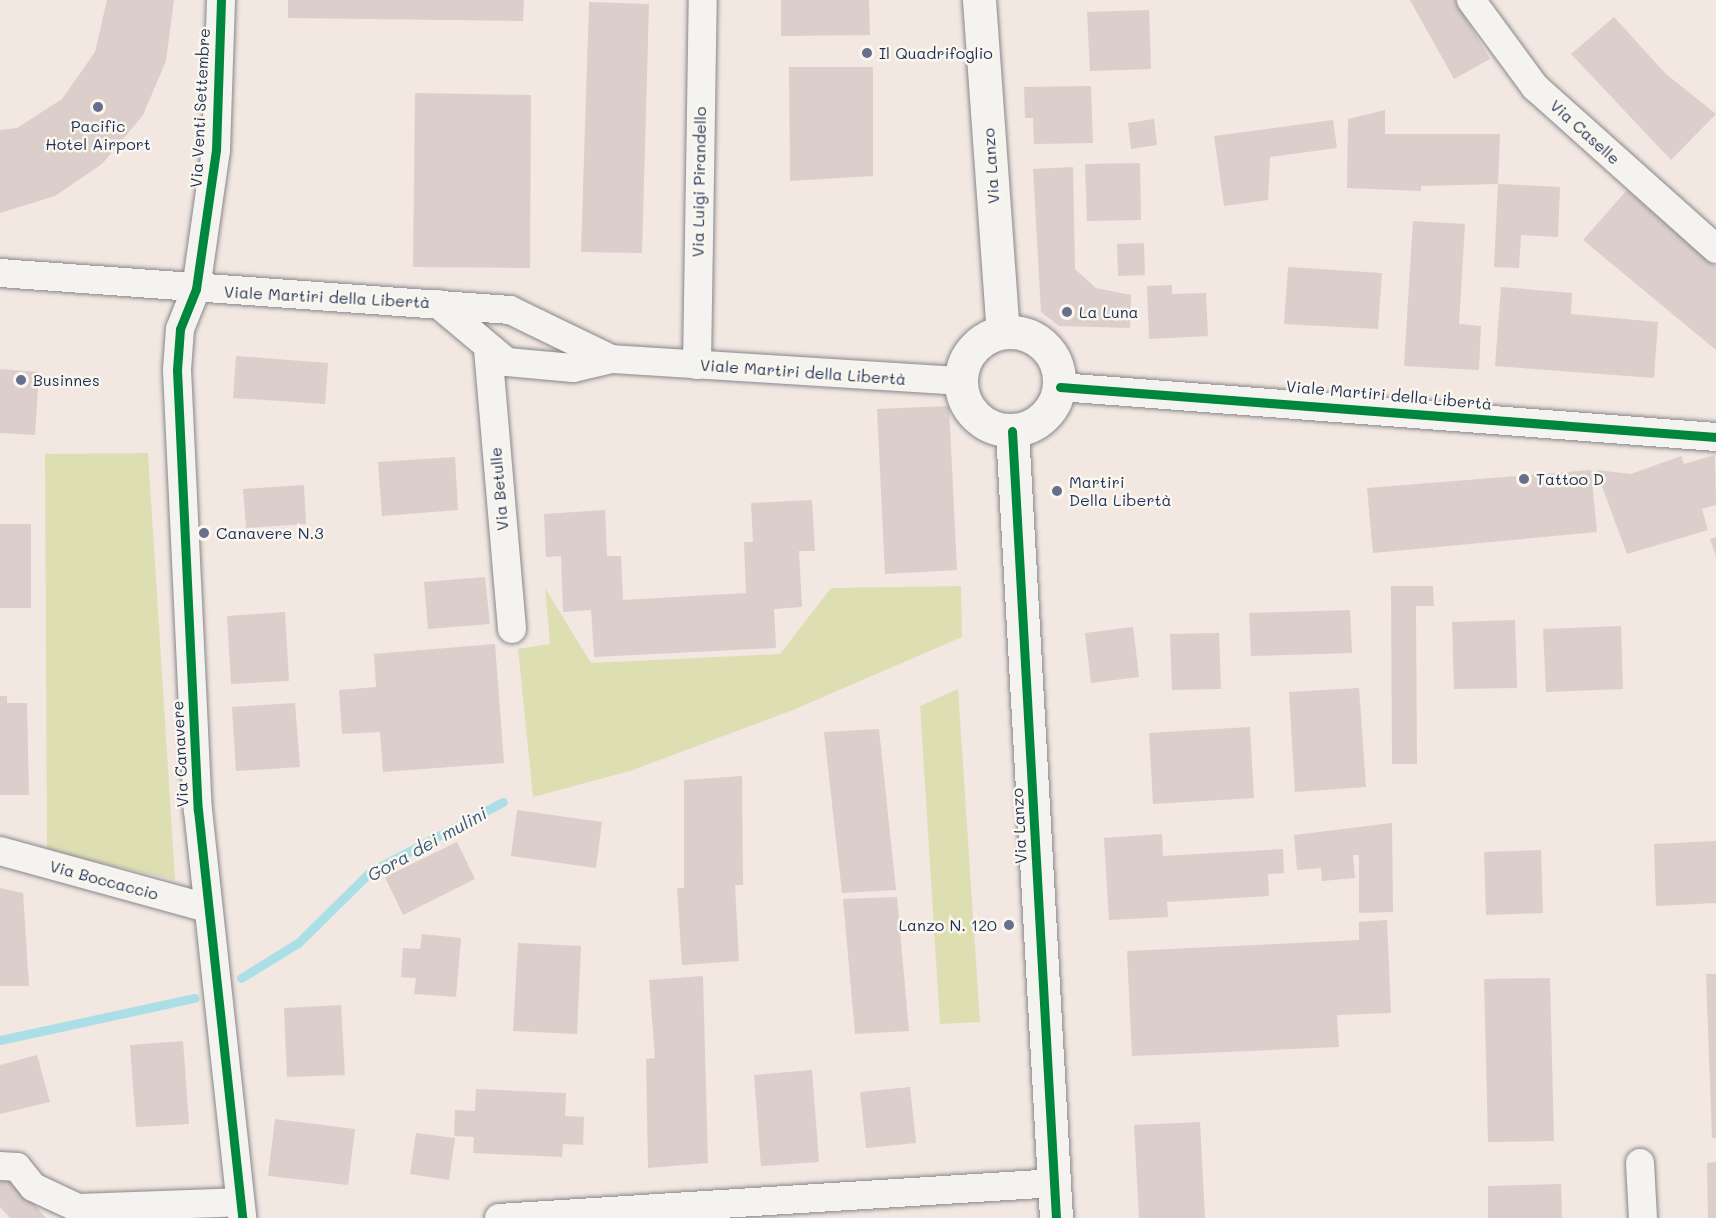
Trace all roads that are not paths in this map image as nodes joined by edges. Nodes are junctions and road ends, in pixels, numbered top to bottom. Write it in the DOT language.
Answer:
graph roads {
  1 [pos="221,0"];
  2 [pos="703,0"];
  3 [pos="979,0"];
  4 [pos="1471,0"];
  5 [pos="1716,249"];
  6 [pos="0,273"];
  7 [pos="196,289"];
  8 [pos="438,304"];
  9 [pos="1003,332"];
  10 [pos="488,349"];
  11 [pos="611,359"];
  12 [pos="697,365"];
  13 [pos="960,381"];
  14 [pos="1060,387"];
  15 [pos="1012,431"];
  16 [pos="1716,437"];
  17 [pos="512,629"];
  18 [pos="0,851"];
  19 [pos="207,908"];
  20 [pos="1640,1163"];
  21 [pos="0,1166"];
  22 [pos="1055,1184"];
  23 [pos="240,1210"];
  24 [pos="132,1214"];
  25 [pos="499,1218"];
  26 [pos="1056,1218"];
  27 [pos="1642,1218"];
  1 -- 7 [label="street, Via Venti Settembre"];
  2 -- 12 [label="street, Via Luigi Pirandello"];
  3 -- 9 [label="street, Via Lanzo"];
  4 -- 5 [label="street, Via Caselle"];
  6 -- 7 [label="street, Viale Martiri della Libertà"];
  7 -- 8 [label="street, Viale Martiri della Libertà"];
  7 -- 19 [label="street, Via Canavere"];
  8 -- 10 [label="street, Viale Martiri della Libertà"];
  8 -- 11 [label="street, Viale Martiri della Libertà"];
  9 -- 13 [label="street"];
  9 -- 14 [label="street"];
  10 -- 11 [label="street, Viale Martiri della Libertà"];
  10 -- 17 [label="street, Via Betulle"];
  11 -- 12 [label="street, Viale Martiri della Libertà"];
  12 -- 13 [label="street, Viale Martiri della Libertà"];
  13 -- 15 [label="street"];
  14 -- 15 [label="street"];
  14 -- 16 [label="street, Viale Martiri della Libertà"];
  15 -- 22 [label="street, Via Lanzo"];
  18 -- 19 [label="street, Via Boccaccio"];
  19 -- 23 [label="street, Via Canavere"];
  20 -- 27 [label="street"];
  21 -- 24 [label="street"];
  22 -- 25 [label="street"];
  22 -- 26 [label="street, Via Lanzo"];
  23 -- 24 [label="street"];
}
